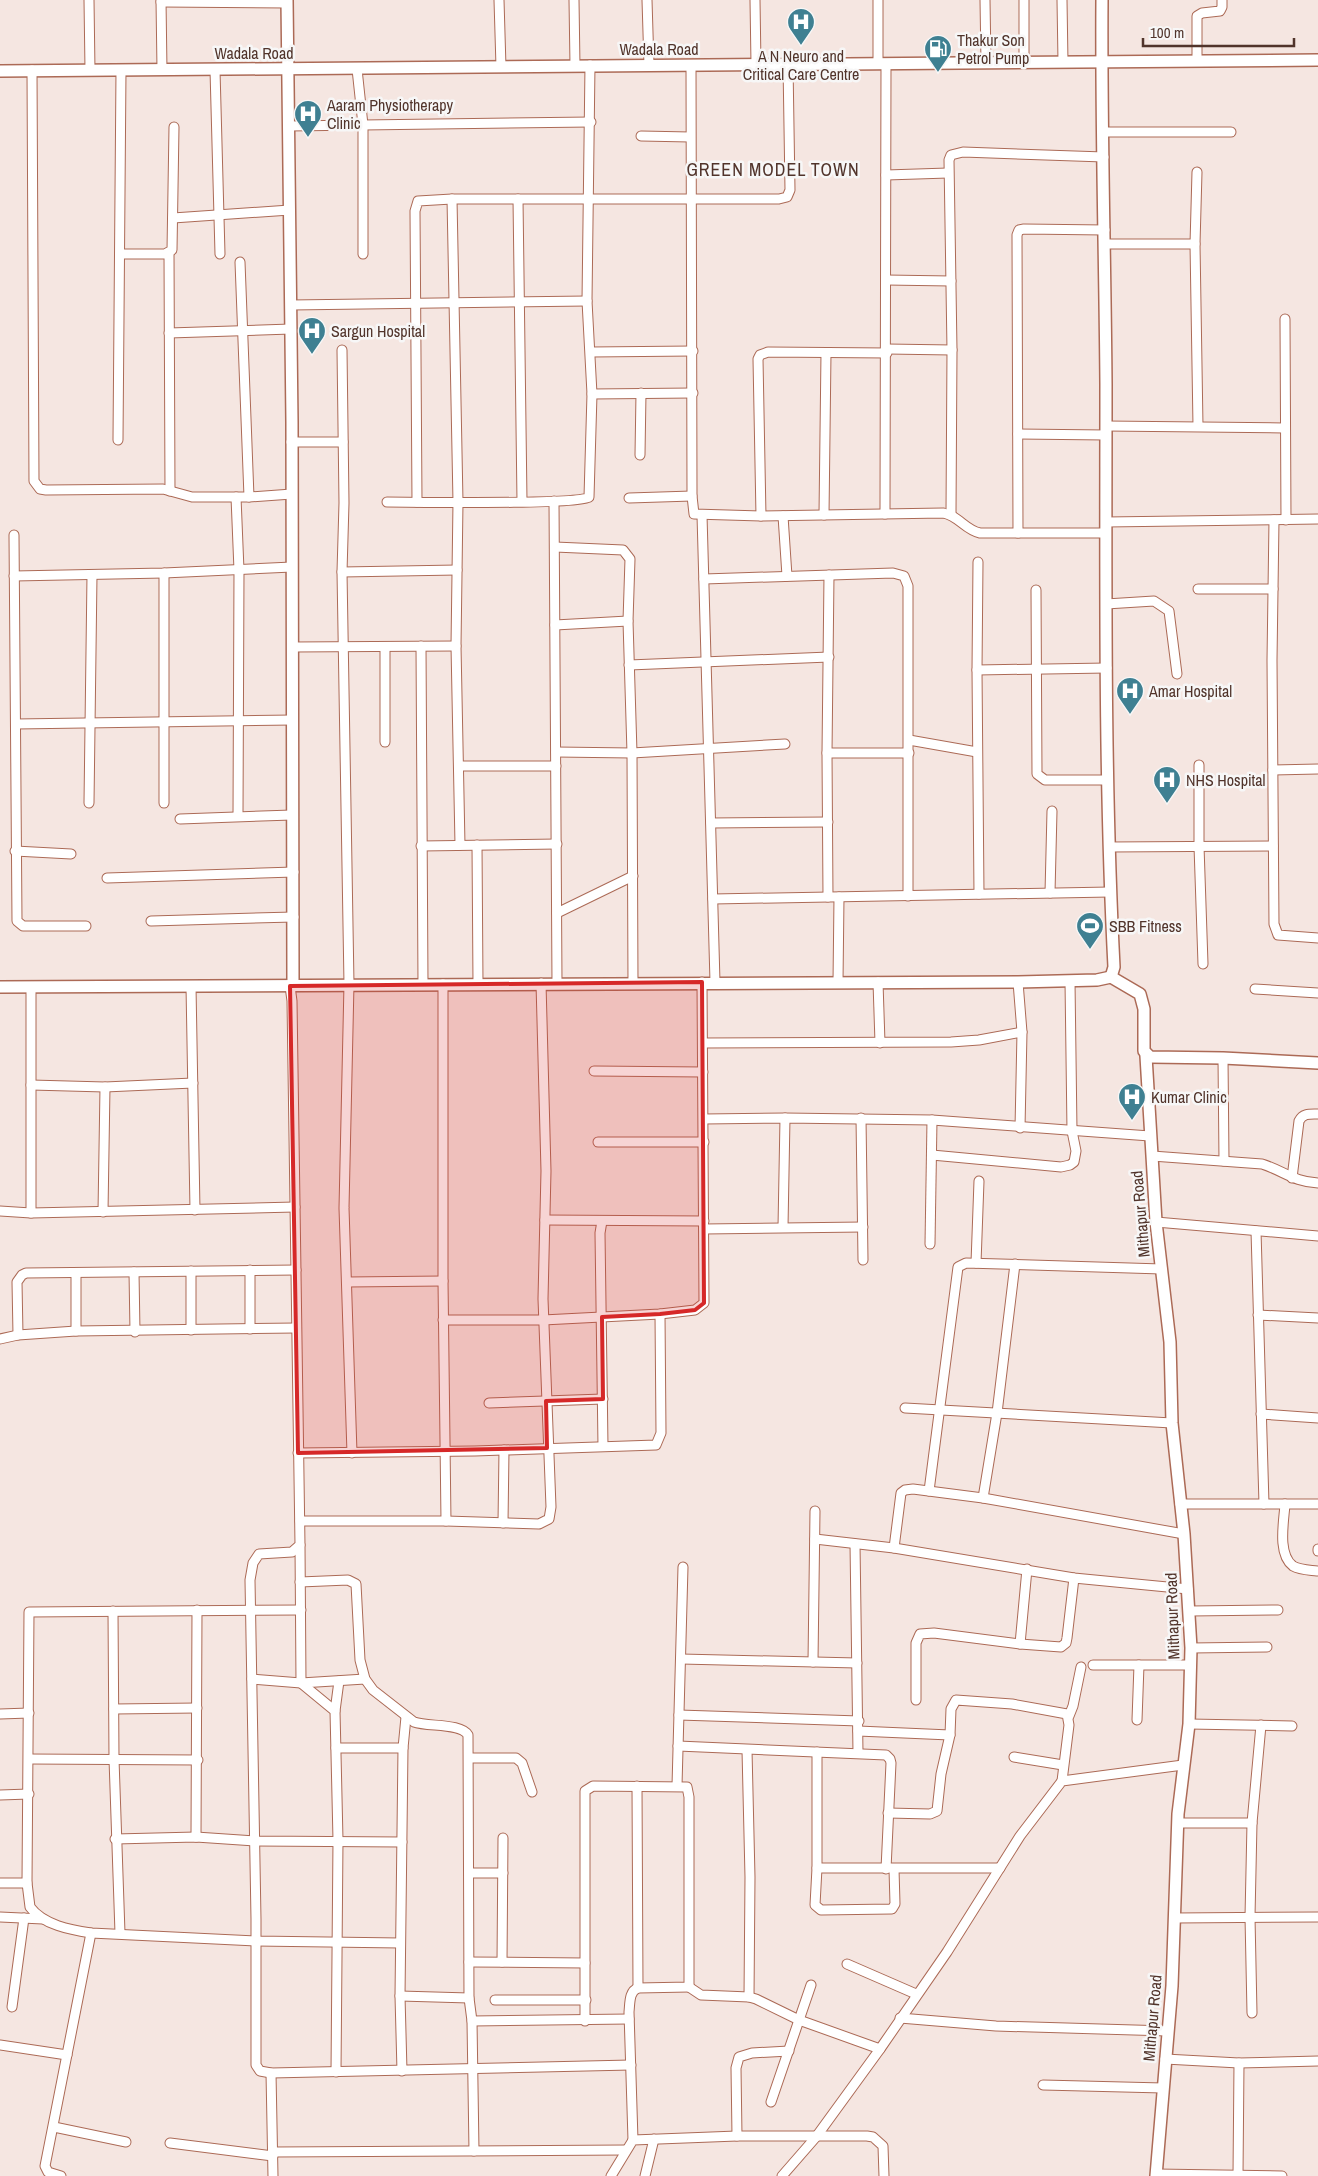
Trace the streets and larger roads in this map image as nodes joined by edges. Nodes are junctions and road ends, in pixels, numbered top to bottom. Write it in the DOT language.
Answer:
graph roads {
  1 [pos="89,0"];
  2 [pos="499,0"];
  3 [pos="574,0"];
  4 [pos="647,0"];
  5 [pos="755,0"];
  6 [pos="878,0"];
  7 [pos="985,0"];
  8 [pos="1024,0"];
  9 [pos="1062,0"];
  10 [pos="1102,0"];
  11 [pos="1222,0"];
  12 [pos="161,1"];
  13 [pos="287,2"];
  14 [pos="1197,60"];
  15 [pos="1318,60"];
  16 [pos="1024,62"];
  17 [pos="1063,62"];
  18 [pos="986,63"];
  19 [pos="1102,63"];
  20 [pos="756,64"];
  21 [pos="788,64"];
  22 [pos="882,64"];
  23 [pos="590,65"];
  24 [pos="649,65"];
  25 [pos="691,65"];
  26 [pos="575,66"];
  27 [pos="501,67"];
  28 [pos="357,69"];
  29 [pos="0,70"];
  30 [pos="32,70"];
  31 [pos="90,70"];
  32 [pos="121,70"];
  33 [pos="162,70"];
  34 [pos="215,70"];
  35 [pos="289,70"];
  36 [pos="590,122"];
  37 [pos="362,125"];
  38 [pos="290,126"];
  39 [pos="174,127"];
  40 [pos="1102,132"];
  41 [pos="1231,132"];
  42 [pos="641,136"];
  43 [pos="690,137"];
  44 [pos="1104,157"];
  45 [pos="1197,172"];
  46 [pos="948,173"];
  47 [pos="886,175"];
  48 [pos="690,198"];
  49 [pos="452,199"];
  50 [pos="518,199"];
  51 [pos="589,200"];
  52 [pos="290,210"];
  53 [pos="218,214"];
  54 [pos="173,218"];
  55 [pos="1106,230"];
  56 [pos="1106,244"];
  57 [pos="1196,244"];
  58 [pos="169,253"];
  59 [pos="120,254"];
  60 [pos="220,254"];
  61 [pos="363,254"];
  62 [pos="240,262"];
  63 [pos="886,280"];
  64 [pos="950,281"];
  65 [pos="588,301"];
  66 [pos="520,302"];
  67 [pos="454,303"];
  68 [pos="417,304"];
  69 [pos="291,306"];
  70 [pos="1285,319"];
  71 [pos="291,329"];
  72 [pos="243,331"];
  73 [pos="169,333"];
  74 [pos="342,350"];
  75 [pos="952,350"];
  76 [pos="693,351"];
  77 [pos="886,351"];
  78 [pos="591,352"];
  79 [pos="826,353"];
  80 [pos="592,394"];
  81 [pos="640,394"];
  82 [pos="693,394"];
  83 [pos="1198,426"];
  84 [pos="1284,428"];
  85 [pos="1106,431"];
  86 [pos="1018,434"];
  87 [pos="118,440"];
  88 [pos="291,442"];
  89 [pos="343,442"];
  90 [pos="640,454"];
  91 [pos="170,491"];
  92 [pos="292,494"];
  93 [pos="692,496"];
  94 [pos="236,497"];
  95 [pos="249,497"];
  96 [pos="629,498"];
  97 [pos="522,501"];
  98 [pos="554,501"];
  99 [pos="387,502"];
  100 [pos="417,502"];
  101 [pos="458,502"];
  102 [pos="885,514"];
  103 [pos="951,514"];
  104 [pos="702,515"];
  105 [pos="824,515"];
  106 [pos="761,516"];
  107 [pos="783,516"];
  108 [pos="1318,519"];
  109 [pos="1274,520"];
  110 [pos="1286,520"];
  111 [pos="1106,528"];
  112 [pos="1018,534"];
  113 [pos="14,536"];
  114 [pos="555,547"];
  115 [pos="978,562"];
  116 [pos="292,567"];
  117 [pos="239,570"];
  118 [pos="458,570"];
  119 [pos="342,572"];
  120 [pos="164,573"];
  121 [pos="92,575"];
  122 [pos="14,576"];
  123 [pos="787,576"];
  124 [pos="829,576"];
  125 [pos="704,579"];
  126 [pos="1036,590"];
  127 [pos="1198,590"];
  128 [pos="1273,590"];
  129 [pos="1106,604"];
  130 [pos="628,621"];
  131 [pos="555,625"];
  132 [pos="344,646"];
  133 [pos="421,646"];
  134 [pos="456,646"];
  135 [pos="293,647"];
  136 [pos="385,647"];
  137 [pos="829,657"];
  138 [pos="707,662"];
  139 [pos="629,665"];
  140 [pos="1107,668"];
  141 [pos="1036,669"];
  142 [pos="977,670"];
  143 [pos="1177,674"];
  144 [pos="240,720"];
  145 [pos="293,720"];
  146 [pos="165,722"];
  147 [pos="91,723"];
  148 [pos="16,724"];
  149 [pos="909,740"];
  150 [pos="385,742"];
  151 [pos="785,744"];
  152 [pos="709,748"];
  153 [pos="556,752"];
  154 [pos="977,752"];
  155 [pos="632,753"];
  156 [pos="909,753"];
  157 [pos="827,754"];
  158 [pos="1199,765"];
  159 [pos="459,766"];
  160 [pos="556,766"];
  161 [pos="1318,769"];
  162 [pos="1273,770"];
  163 [pos="1108,780"];
  164 [pos="164,803"];
  165 [pos="89,804"];
  166 [pos="1052,811"];
  167 [pos="292,815"];
  168 [pos="238,816"];
  169 [pos="180,819"];
  170 [pos="828,822"];
  171 [pos="711,823"];
  172 [pos="557,844"];
  173 [pos="460,845"];
  174 [pos="477,845"];
  175 [pos="421,846"];
  176 [pos="1199,846"];
  177 [pos="1273,846"];
  178 [pos="1109,847"];
  179 [pos="15,851"];
  180 [pos="71,854"];
  181 [pos="294,872"];
  182 [pos="633,876"];
  183 [pos="107,878"];
  184 [pos="1110,892"];
  185 [pos="1050,893"];
  186 [pos="979,894"];
  187 [pos="908,896"];
  188 [pos="828,897"];
  189 [pos="839,897"];
  190 [pos="713,899"];
  191 [pos="557,913"];
  192 [pos="294,917"];
  193 [pos="152,921"];
  194 [pos="86,926"];
  195 [pos="1318,938"];
  196 [pos="1203,964"];
  197 [pos="1111,977"];
  198 [pos="1070,981"];
  199 [pos="702,982"];
  200 [pos="715,982"];
  201 [pos="838,982"];
  202 [pos="878,982"];
  203 [pos="1018,982"];
  204 [pos="541,983"];
  205 [pos="558,983"];
  206 [pos="633,983"];
  207 [pos="349,984"];
  208 [pos="423,984"];
  209 [pos="443,984"];
  210 [pos="478,984"];
  211 [pos="192,986"];
  212 [pos="292,986"];
  213 [pos="0,987"];
  214 [pos="31,987"];
  215 [pos="1255,989"];
  216 [pos="1318,993"];
  217 [pos="1022,1032"];
  218 [pos="880,1042"];
  219 [pos="703,1043"];
  220 [pos="1146,1056"];
  221 [pos="1223,1058"];
  222 [pos="1318,1063"];
  223 [pos="594,1071"];
  224 [pos="703,1072"];
  225 [pos="193,1083"];
  226 [pos="31,1085"];
  227 [pos="105,1087"];
  228 [pos="1318,1114"];
  229 [pos="785,1118"];
  230 [pos="860,1118"];
  231 [pos="704,1119"];
  232 [pos="932,1120"];
  233 [pos="1020,1128"];
  234 [pos="1072,1130"];
  235 [pos="1150,1136"];
  236 [pos="598,1142"];
  237 [pos="704,1142"];
  238 [pos="932,1155"];
  239 [pos="1152,1156"];
  240 [pos="1224,1161"];
  241 [pos="1292,1178"];
  242 [pos="980,1181"];
  243 [pos="1318,1183"];
  244 [pos="295,1207"];
  245 [pos="195,1210"];
  246 [pos="0,1211"];
  247 [pos="103,1212"];
  248 [pos="31,1213"];
  249 [pos="545,1220"];
  250 [pos="602,1220"];
  251 [pos="1156,1222"];
  252 [pos="704,1225"];
  253 [pos="782,1227"];
  254 [pos="863,1227"];
  255 [pos="1256,1231"];
  256 [pos="1318,1236"];
  257 [pos="930,1244"];
  258 [pos="863,1260"];
  259 [pos="976,1263"];
  260 [pos="1015,1264"];
  261 [pos="1162,1269"];
  262 [pos="250,1270"];
  263 [pos="296,1270"];
  264 [pos="191,1271"];
  265 [pos="134,1272"];
  266 [pos="76,1273"];
  267 [pos="443,1281"];
  268 [pos="347,1282"];
  269 [pos="660,1314"];
  270 [pos="1258,1315"];
  271 [pos="602,1317"];
  272 [pos="1318,1318"];
  273 [pos="443,1320"];
  274 [pos="543,1320"];
  275 [pos="250,1328"];
  276 [pos="296,1328"];
  277 [pos="191,1330"];
  278 [pos="76,1331"];
  279 [pos="135,1332"];
  280 [pos="18,1335"];
  281 [pos="0,1339"];
  282 [pos="603,1399"];
  283 [pos="546,1401"];
  284 [pos="489,1403"];
  285 [pos="905,1408"];
  286 [pos="940,1409"];
  287 [pos="997,1413"];
  288 [pos="1261,1414"];
  289 [pos="1318,1418"];
  290 [pos="1172,1423"];
  291 [pos="603,1446"];
  292 [pos="547,1448"];
  293 [pos="504,1450"];
  294 [pos="444,1452"];
  295 [pos="298,1453"];
  296 [pos="352,1453"];
  297 [pos="929,1491"];
  298 [pos="983,1498"];
  299 [pos="1180,1504"];
  300 [pos="1264,1504"];
  301 [pos="1286,1504"];
  302 [pos="1318,1504"];
  303 [pos="815,1511"];
  304 [pos="300,1521"];
  305 [pos="446,1521"];
  306 [pos="503,1523"];
  307 [pos="1184,1534"];
  308 [pos="815,1540"];
  309 [pos="300,1544"];
  310 [pos="855,1544"];
  311 [pos="894,1548"];
  312 [pos="683,1567"];
  313 [pos="1027,1569"];
  314 [pos="1317,1571"];
  315 [pos="1074,1578"];
  316 [pos="300,1582"];
  317 [pos="1188,1589"];
  318 [pos="197,1610"];
  319 [pos="251,1610"];
  320 [pos="301,1610"];
  321 [pos="1278,1610"];
  322 [pos="114,1611"];
  323 [pos="1190,1611"];
  324 [pos="1020,1644"];
  325 [pos="1267,1647"];
  326 [pos="1191,1648"];
  327 [pos="681,1659"];
  328 [pos="813,1662"];
  329 [pos="857,1664"];
  330 [pos="1093,1665"];
  331 [pos="1139,1665"];
  332 [pos="1191,1665"];
  333 [pos="1081,1667"];
  334 [pos="252,1679"];
  335 [pos="365,1679"];
  336 [pos="339,1681"];
  337 [pos="301,1683"];
  338 [pos="916,1700"];
  339 [pos="197,1708"];
  340 [pos="114,1709"];
  341 [pos="335,1711"];
  342 [pos="29,1713"];
  343 [pos="0,1714"];
  344 [pos="678,1716"];
  345 [pos="1069,1716"];
  346 [pos="406,1717"];
  347 [pos="859,1720"];
  348 [pos="1137,1720"];
  349 [pos="1188,1724"];
  350 [pos="1261,1725"];
  351 [pos="1292,1726"];
  352 [pos="858,1731"];
  353 [pos="950,1735"];
  354 [pos="678,1746"];
  355 [pos="336,1748"];
  356 [pos="403,1748"];
  357 [pos="747,1750"];
  358 [pos="817,1752"];
  359 [pos="858,1753"];
  360 [pos="1014,1757"];
  361 [pos="469,1758"];
  362 [pos="29,1759"];
  363 [pos="114,1759"];
  364 [pos="198,1760"];
  365 [pos="1063,1765"];
  366 [pos="1183,1765"];
  367 [pos="1062,1781"];
  368 [pos="637,1786"];
  369 [pos="677,1786"];
  370 [pos="532,1792"];
  371 [pos="29,1794"];
  372 [pos="0,1795"];
  373 [pos="888,1813"];
  374 [pos="1178,1823"];
  375 [pos="1252,1823"];
  376 [pos="196,1837"];
  377 [pos="503,1838"];
  378 [pos="116,1839"];
  379 [pos="338,1840"];
  380 [pos="255,1841"];
  381 [pos="402,1842"];
  382 [pos="817,1868"];
  383 [pos="1000,1868"];
  384 [pos="890,1869"];
  385 [pos="469,1873"];
  386 [pos="503,1873"];
  387 [pos="27,1882"];
  388 [pos="0,1883"];
  389 [pos="1250,1916"];
  390 [pos="0,1917"];
  391 [pos="1318,1917"];
  392 [pos="24,1918"];
  393 [pos="1175,1918"];
  394 [pos="43,1919"];
  395 [pos="91,1933"];
  396 [pos="120,1933"];
  397 [pos="256,1941"];
  398 [pos="337,1941"];
  399 [pos="400,1943"];
  400 [pos="469,1962"];
  401 [pos="502,1962"];
  402 [pos="585,1963"];
  403 [pos="847,1964"];
  404 [pos="811,1985"];
  405 [pos="690,1987"];
  406 [pos="638,1988"];
  407 [pos="916,1994"];
  408 [pos="400,1996"];
  409 [pos="749,1997"];
  410 [pos="469,1998"];
  411 [pos="495,2000"];
  412 [pos="586,2000"];
  413 [pos="12,2006"];
  414 [pos="1252,2013"];
  415 [pos="900,2018"];
  416 [pos="629,2019"];
  417 [pos="799,2020"];
  418 [pos="472,2021"];
  419 [pos="585,2021"];
  420 [pos="1168,2031"];
  421 [pos="0,2045"];
  422 [pos="880,2049"];
  423 [pos="789,2051"];
  424 [pos="67,2055"];
  425 [pos="1165,2059"];
  426 [pos="1318,2061"];
  427 [pos="1239,2062"];
  428 [pos="630,2065"];
  429 [pos="474,2069"];
  430 [pos="402,2071"];
  431 [pos="336,2072"];
  432 [pos="271,2073"];
  433 [pos="1043,2085"];
  434 [pos="1163,2088"];
  435 [pos="771,2102"];
  436 [pos="54,2127"];
  437 [pos="737,2136"];
  438 [pos="816,2137"];
  439 [pos="654,2139"];
  440 [pos="633,2140"];
  441 [pos="126,2142"];
  442 [pos="170,2144"];
  443 [pos="626,2150"];
  444 [pos="474,2151"];
  445 [pos="273,2154"];
  446 [pos="1156,2175"];
  447 [pos="1238,2175"];
  448 [pos="61,2176"];
  449 [pos="273,2176"];
  450 [pos="611,2176"];
  451 [pos="645,2176"];
  452 [pos="782,2176"];
  453 [pos="884,2176"];
  454 [pos="1282,2176"];
  1 -- 31 [label="street"];
  2 -- 27 [label="street"];
  3 -- 26 [label="street"];
  4 -- 24 [label="street"];
  5 -- 20 [label="street"];
  6 -- 22 [label="street"];
  7 -- 18 [label="street"];
  8 -- 16 [label="street"];
  9 -- 17 [label="street"];
  10 -- 19 [label="street"];
  11 -- 14 [label="street"];
  12 -- 13 [label="street"];
  12 -- 33 [label="street"];
  13 -- 35 [label="street"];
  14 -- 15 [label="street, Wadala Road"];
  14 -- 19 [label="street, Wadala Road"];
  16 -- 17 [label="street, Wadala Road"];
  16 -- 18 [label="street, Wadala Road"];
  17 -- 19 [label="street, Wadala Road"];
  18 -- 22 [label="street, Wadala Road"];
  19 -- 40 [label="street"];
  20 -- 21 [label="street, Wadala Road"];
  20 -- 25 [label="street, Wadala Road"];
  21 -- 22 [label="street, Wadala Road"];
  21 -- 48 [label="street"];
  22 -- 47 [label="street"];
  23 -- 24 [label="street, Wadala Road"];
  23 -- 26 [label="street, Wadala Road"];
  23 -- 36 [label="street"];
  24 -- 25 [label="street, Wadala Road"];
  25 -- 43 [label="street"];
  26 -- 27 [label="street, Wadala Road"];
  27 -- 28 [label="street, Wadala Road"];
  28 -- 35 [label="street, Wadala Road"];
  28 -- 37 [label="street"];
  29 -- 30 [label="street, Wadala Road"];
  30 -- 31 [label="street, Wadala Road"];
  30 -- 91 [label="street"];
  31 -- 32 [label="street, Wadala Road"];
  32 -- 33 [label="street, Wadala Road"];
  32 -- 59 [label="street"];
  33 -- 34 [label="street, Wadala Road"];
  34 -- 35 [label="street, Wadala Road"];
  34 -- 53 [label="street"];
  35 -- 38 [label="street"];
  36 -- 37 [label="street"];
  36 -- 51 [label="street"];
  37 -- 38 [label="street"];
  37 -- 61 [label="street"];
  38 -- 52 [label="street"];
  39 -- 54 [label="street"];
  40 -- 41 [label="street"];
  40 -- 44 [label="street"];
  42 -- 43 [label="street"];
  43 -- 48 [label="street"];
  44 -- 46 [label="street"];
  44 -- 55 [label="street"];
  45 -- 57 [label="street"];
  46 -- 47 [label="street"];
  46 -- 64 [label="street"];
  47 -- 63 [label="street"];
  48 -- 51 [label="street"];
  48 -- 76 [label="street"];
  49 -- 50 [label="street"];
  49 -- 67 [label="street"];
  49 -- 68 [label="street"];
  50 -- 51 [label="street"];
  50 -- 66 [label="street"];
  51 -- 65 [label="street"];
  52 -- 53 [label="street"];
  52 -- 69 [label="street"];
  53 -- 54 [label="street"];
  53 -- 60 [label="street"];
  54 -- 58 [label="street"];
  55 -- 56 [label="street"];
  55 -- 86 [label="street"];
  56 -- 57 [label="street"];
  56 -- 85 [label="street"];
  57 -- 83 [label="street"];
  58 -- 59 [label="street"];
  58 -- 73 [label="street"];
  59 -- 87 [label="street"];
  62 -- 72 [label="street"];
  63 -- 64 [label="street"];
  63 -- 77 [label="street"];
  64 -- 75 [label="street"];
  65 -- 66 [label="street"];
  65 -- 78 [label="street"];
  66 -- 67 [label="street"];
  66 -- 97 [label="street"];
  67 -- 68 [label="street"];
  67 -- 101 [label="street"];
  68 -- 69 [label="street"];
  68 -- 100 [label="street"];
  69 -- 71 [label="street"];
  70 -- 84 [label="street"];
  71 -- 72 [label="street"];
  71 -- 88 [label="street"];
  72 -- 73 [label="street"];
  72 -- 95 [label="street"];
  73 -- 91 [label="street"];
  74 -- 89 [label="street"];
  75 -- 77 [label="street"];
  75 -- 103 [label="street"];
  76 -- 78 [label="street"];
  76 -- 82 [label="street"];
  77 -- 79 [label="street"];
  77 -- 102 [label="street"];
  78 -- 80 [label="street"];
  79 -- 105 [label="street"];
  79 -- 106 [label="street"];
  80 -- 81 [label="street"];
  80 -- 98 [label="street"];
  81 -- 82 [label="street"];
  81 -- 90 [label="street"];
  82 -- 93 [label="street"];
  83 -- 84 [label="street"];
  83 -- 85 [label="street"];
  84 -- 110 [label="street"];
  85 -- 86 [label="street"];
  85 -- 111 [label="street"];
  86 -- 112 [label="street"];
  88 -- 89 [label="street"];
  88 -- 92 [label="street"];
  89 -- 119 [label="street"];
  91 -- 94 [label="street"];
  92 -- 95 [label="street"];
  92 -- 116 [label="street"];
  93 -- 96 [label="street"];
  93 -- 104 [label="street"];
  94 -- 95 [label="street"];
  94 -- 117 [label="street"];
  97 -- 98 [label="street"];
  97 -- 101 [label="street"];
  98 -- 114 [label="street"];
  99 -- 100 [label="street"];
  100 -- 101 [label="street"];
  101 -- 118 [label="street"];
  102 -- 103 [label="street"];
  102 -- 105 [label="street"];
  103 -- 112 [label="street"];
  104 -- 106 [label="street"];
  104 -- 125 [label="street"];
  105 -- 107 [label="street"];
  106 -- 107 [label="street"];
  107 -- 123 [label="street"];
  108 -- 110 [label="street"];
  109 -- 110 [label="street"];
  109 -- 111 [label="street"];
  109 -- 128 [label="street"];
  111 -- 112 [label="street"];
  111 -- 129 [label="street"];
  113 -- 122 [label="street"];
  114 -- 130 [label="street"];
  114 -- 131 [label="street"];
  115 -- 142 [label="street"];
  116 -- 117 [label="street"];
  116 -- 135 [label="street"];
  117 -- 120 [label="street"];
  117 -- 144 [label="street"];
  118 -- 119 [label="street"];
  118 -- 134 [label="street"];
  119 -- 132 [label="street"];
  120 -- 121 [label="street"];
  120 -- 146 [label="street"];
  121 -- 122 [label="street"];
  121 -- 147 [label="street"];
  122 -- 148 [label="street"];
  123 -- 124 [label="street"];
  123 -- 125 [label="street"];
  124 -- 137 [label="street"];
  124 -- 149 [label="street"];
  125 -- 138 [label="street"];
  126 -- 141 [label="street"];
  127 -- 128 [label="street"];
  128 -- 162 [label="street"];
  129 -- 140 [label="street"];
  129 -- 143 [label="street"];
  130 -- 131 [label="street"];
  130 -- 139 [label="street"];
  131 -- 153 [label="street"];
  132 -- 135 [label="street"];
  132 -- 136 [label="street"];
  132 -- 207 [label="street"];
  133 -- 134 [label="street"];
  133 -- 136 [label="street"];
  133 -- 175 [label="street"];
  134 -- 159 [label="street"];
  135 -- 145 [label="street"];
  136 -- 150 [label="street"];
  137 -- 138 [label="street"];
  137 -- 157 [label="street"];
  138 -- 139 [label="street"];
  138 -- 152 [label="street"];
  139 -- 155 [label="street"];
  140 -- 141 [label="street"];
  140 -- 163 [label="street"];
  141 -- 142 [label="street"];
  141 -- 163 [label="street"];
  142 -- 154 [label="street"];
  144 -- 145 [label="street"];
  144 -- 146 [label="street"];
  144 -- 168 [label="street"];
  145 -- 167 [label="street"];
  146 -- 147 [label="street"];
  146 -- 164 [label="street"];
  147 -- 148 [label="street"];
  147 -- 165 [label="street"];
  148 -- 179 [label="street"];
  149 -- 154 [label="street"];
  149 -- 156 [label="street"];
  151 -- 152 [label="street"];
  152 -- 155 [label="street"];
  152 -- 171 [label="street"];
  153 -- 155 [label="street"];
  153 -- 160 [label="street"];
  154 -- 186 [label="street"];
  155 -- 182 [label="street"];
  156 -- 157 [label="street"];
  156 -- 187 [label="street"];
  157 -- 170 [label="street"];
  158 -- 176 [label="street"];
  159 -- 160 [label="street"];
  159 -- 173 [label="street"];
  160 -- 172 [label="street"];
  161 -- 162 [label="street"];
  162 -- 177 [label="street"];
  163 -- 178 [label="street"];
  166 -- 185 [label="street"];
  167 -- 168 [label="street"];
  167 -- 181 [label="street"];
  168 -- 169 [label="street"];
  170 -- 171 [label="street"];
  170 -- 188 [label="street"];
  171 -- 190 [label="street"];
  172 -- 174 [label="street"];
  172 -- 191 [label="street"];
  173 -- 174 [label="street"];
  173 -- 175 [label="street"];
  174 -- 210 [label="street"];
  175 -- 208 [label="street"];
  176 -- 177 [label="street"];
  176 -- 178 [label="street"];
  176 -- 196 [label="street"];
  177 -- 195 [label="street"];
  178 -- 184 [label="street"];
  179 -- 180 [label="street"];
  179 -- 194 [label="street"];
  181 -- 183 [label="street"];
  181 -- 192 [label="street"];
  182 -- 191 [label="street"];
  182 -- 206 [label="street"];
  184 -- 185 [label="street"];
  184 -- 197 [label="street"];
  185 -- 186 [label="street"];
  186 -- 187 [label="street"];
  187 -- 189 [label="street"];
  188 -- 189 [label="street"];
  188 -- 190 [label="street"];
  189 -- 201 [label="street"];
  190 -- 200 [label="street"];
  191 -- 205 [label="street"];
  192 -- 193 [label="street"];
  192 -- 212 [label="street"];
  197 -- 198 [label="street"];
  197 -- 220 [label="street, Mithapur Road"];
  198 -- 203 [label="street"];
  198 -- 234 [label="street"];
  199 -- 200 [label="street"];
  199 -- 206 [label="street"];
  199 -- 219 [label="street"];
  200 -- 201 [label="street"];
  201 -- 202 [label="street"];
  202 -- 203 [label="street"];
  202 -- 218 [label="street"];
  203 -- 217 [label="street"];
  204 -- 205 [label="street"];
  204 -- 210 [label="street"];
  204 -- 249 [label="street"];
  205 -- 206 [label="street"];
  207 -- 208 [label="street"];
  207 -- 212 [label="street"];
  207 -- 268 [label="street"];
  208 -- 209 [label="street"];
  209 -- 210 [label="street"];
  209 -- 267 [label="street"];
  211 -- 212 [label="street"];
  211 -- 214 [label="street"];
  211 -- 225 [label="street"];
  212 -- 244 [label="street"];
  213 -- 214 [label="street"];
  214 -- 226 [label="street"];
  215 -- 216 [label="street"];
  217 -- 218 [label="street"];
  217 -- 233 [label="street"];
  218 -- 219 [label="street"];
  219 -- 224 [label="street"];
  220 -- 221 [label="street"];
  220 -- 235 [label="street, Mithapur Road"];
  221 -- 222 [label="street"];
  221 -- 240 [label="street"];
  223 -- 224 [label="street"];
  224 -- 231 [label="street"];
  225 -- 227 [label="street"];
  225 -- 245 [label="street"];
  226 -- 227 [label="street"];
  226 -- 248 [label="street"];
  227 -- 247 [label="street"];
  228 -- 241 [label="street"];
  229 -- 230 [label="street"];
  229 -- 231 [label="street"];
  229 -- 253 [label="street"];
  230 -- 232 [label="street"];
  230 -- 254 [label="street"];
  231 -- 237 [label="street"];
  232 -- 233 [label="street"];
  232 -- 238 [label="street"];
  233 -- 234 [label="street"];
  234 -- 235 [label="street"];
  234 -- 238 [label="street"];
  235 -- 239 [label="street, Mithapur Road"];
  236 -- 237 [label="street"];
  237 -- 252 [label="street"];
  238 -- 257 [label="street"];
  239 -- 240 [label="street"];
  239 -- 251 [label="street, Mithapur Road"];
  240 -- 241 [label="street"];
  241 -- 243 [label="street"];
  242 -- 259 [label="street"];
  244 -- 245 [label="street"];
  244 -- 263 [label="street"];
  245 -- 247 [label="street"];
  246 -- 248 [label="street"];
  247 -- 248 [label="street"];
  249 -- 250 [label="street"];
  249 -- 274 [label="street"];
  250 -- 252 [label="street"];
  250 -- 271 [label="street"];
  251 -- 255 [label="street"];
  251 -- 261 [label="street, Mithapur Road"];
  252 -- 253 [label="street"];
  252 -- 269 [label="street"];
  253 -- 254 [label="street"];
  254 -- 258 [label="street"];
  255 -- 256 [label="street"];
  255 -- 270 [label="street"];
  259 -- 260 [label="street"];
  259 -- 286 [label="street"];
  260 -- 261 [label="street"];
  260 -- 287 [label="street"];
  261 -- 290 [label="street, Mithapur Road"];
  262 -- 263 [label="street"];
  262 -- 264 [label="street"];
  262 -- 275 [label="street"];
  263 -- 276 [label="street"];
  264 -- 265 [label="street"];
  264 -- 277 [label="street"];
  265 -- 266 [label="street"];
  265 -- 279 [label="street"];
  266 -- 278 [label="street"];
  266 -- 280 [label="street"];
  267 -- 268 [label="street"];
  267 -- 273 [label="street"];
  268 -- 296 [label="street"];
  269 -- 271 [label="street"];
  269 -- 291 [label="street"];
  270 -- 272 [label="street"];
  270 -- 288 [label="street"];
  271 -- 274 [label="street"];
  271 -- 282 [label="street"];
  273 -- 274 [label="street"];
  273 -- 294 [label="street"];
  274 -- 283 [label="street"];
  275 -- 276 [label="street"];
  275 -- 277 [label="street"];
  276 -- 295 [label="street"];
  277 -- 279 [label="street"];
  278 -- 279 [label="street"];
  278 -- 280 [label="street"];
  280 -- 281 [label="street"];
  282 -- 283 [label="street"];
  282 -- 291 [label="street"];
  283 -- 284 [label="street"];
  283 -- 292 [label="street"];
  285 -- 286 [label="street"];
  286 -- 287 [label="street"];
  286 -- 297 [label="street"];
  287 -- 290 [label="street"];
  287 -- 298 [label="street"];
  288 -- 289 [label="street"];
  288 -- 300 [label="street"];
  290 -- 299 [label="street, Mithapur Road"];
  291 -- 292 [label="street"];
  292 -- 293 [label="street"];
  292 -- 306 [label="street"];
  293 -- 294 [label="street"];
  293 -- 306 [label="street"];
  294 -- 296 [label="street"];
  294 -- 305 [label="street"];
  295 -- 296 [label="street"];
  295 -- 304 [label="street"];
  297 -- 298 [label="street"];
  297 -- 311 [label="street"];
  298 -- 307 [label="street"];
  299 -- 300 [label="street"];
  299 -- 307 [label="street, Mithapur Road"];
  300 -- 301 [label="street"];
  301 -- 302 [label="street"];
  301 -- 314 [label="street"];
  303 -- 308 [label="street"];
  304 -- 305 [label="street"];
  304 -- 309 [label="street"];
  305 -- 306 [label="street"];
  307 -- 317 [label="street, Mithapur Road"];
  308 -- 310 [label="street"];
  308 -- 328 [label="street"];
  309 -- 316 [label="street"];
  309 -- 319 [label="street"];
  310 -- 311 [label="street"];
  310 -- 329 [label="street"];
  311 -- 313 [label="street"];
  312 -- 327 [label="street"];
  313 -- 315 [label="street"];
  313 -- 324 [label="street"];
  315 -- 317 [label="street"];
  315 -- 324 [label="street"];
  316 -- 320 [label="street"];
  316 -- 335 [label="street"];
  317 -- 323 [label="street, Mithapur Road"];
  318 -- 319 [label="street"];
  318 -- 322 [label="street"];
  318 -- 339 [label="street"];
  319 -- 320 [label="street"];
  319 -- 334 [label="street"];
  320 -- 337 [label="street"];
  321 -- 323 [label="street"];
  322 -- 340 [label="street"];
  322 -- 342 [label="street"];
  323 -- 326 [label="street, Mithapur Road"];
  324 -- 338 [label="street"];
  325 -- 326 [label="street"];
  326 -- 332 [label="street, Mithapur Road"];
  327 -- 328 [label="street"];
  327 -- 344 [label="street"];
  328 -- 329 [label="street"];
  329 -- 347 [label="street"];
  330 -- 331 [label="street"];
  331 -- 332 [label="street"];
  331 -- 348 [label="street"];
  332 -- 349 [label="street, Mithapur Road"];
  333 -- 345 [label="street"];
  334 -- 337 [label="street"];
  334 -- 380 [label="street"];
  335 -- 336 [label="street"];
  335 -- 346 [label="street"];
  336 -- 337 [label="street"];
  336 -- 341 [label="street"];
  337 -- 341 [label="street"];
  339 -- 340 [label="street"];
  339 -- 364 [label="street"];
  340 -- 363 [label="street"];
  341 -- 355 [label="street"];
  342 -- 343 [label="street"];
  342 -- 362 [label="street"];
  344 -- 347 [label="street"];
  344 -- 354 [label="street"];
  345 -- 353 [label="street"];
  345 -- 365 [label="street"];
  346 -- 356 [label="street"];
  346 -- 361 [label="street"];
  347 -- 352 [label="street"];
  349 -- 350 [label="street"];
  349 -- 366 [label="street, Mithapur Road"];
  350 -- 351 [label="street"];
  350 -- 375 [label="street"];
  352 -- 353 [label="street"];
  352 -- 359 [label="street"];
  353 -- 373 [label="street"];
  354 -- 357 [label="street"];
  354 -- 369 [label="street"];
  355 -- 356 [label="street"];
  355 -- 379 [label="street"];
  356 -- 381 [label="street"];
  357 -- 358 [label="street"];
  357 -- 409 [label="street"];
  358 -- 359 [label="street"];
  358 -- 382 [label="street"];
  359 -- 373 [label="street"];
  360 -- 365 [label="street"];
  361 -- 370 [label="street"];
  361 -- 385 [label="street"];
  362 -- 363 [label="street"];
  362 -- 371 [label="street"];
  363 -- 364 [label="street"];
  363 -- 378 [label="street"];
  364 -- 376 [label="street"];
  365 -- 367 [label="street"];
  366 -- 367 [label="street"];
  366 -- 374 [label="street, Mithapur Road"];
  367 -- 383 [label="street"];
  368 -- 369 [label="street"];
  368 -- 402 [label="street"];
  368 -- 406 [label="street"];
  369 -- 405 [label="street"];
  371 -- 372 [label="street"];
  371 -- 387 [label="street"];
  373 -- 384 [label="street"];
  374 -- 375 [label="street"];
  374 -- 393 [label="street, Mithapur Road"];
  375 -- 389 [label="street"];
  376 -- 378 [label="street"];
  376 -- 380 [label="street"];
  377 -- 386 [label="street"];
  378 -- 396 [label="street"];
  379 -- 380 [label="street"];
  379 -- 381 [label="street"];
  379 -- 398 [label="street"];
  380 -- 397 [label="street"];
  381 -- 399 [label="street"];
  382 -- 384 [label="street"];
  382 -- 384 [label="street"];
  383 -- 384 [label="street"];
  383 -- 407 [label="street"];
  385 -- 386 [label="street"];
  385 -- 400 [label="street"];
  386 -- 401 [label="street"];
  387 -- 388 [label="street"];
  387 -- 394 [label="street"];
  389 -- 391 [label="street"];
  389 -- 393 [label="street"];
  389 -- 414 [label="street"];
  390 -- 392 [label="street"];
  392 -- 394 [label="street"];
  392 -- 413 [label="street"];
  393 -- 420 [label="street, Mithapur Road"];
  394 -- 395 [label="street"];
  395 -- 396 [label="street"];
  395 -- 424 [label="street"];
  396 -- 397 [label="street"];
  397 -- 398 [label="street"];
  397 -- 432 [label="street"];
  398 -- 399 [label="street"];
  398 -- 431 [label="street"];
  399 -- 408 [label="street"];
  400 -- 401 [label="street"];
  400 -- 410 [label="street"];
  401 -- 402 [label="street"];
  402 -- 412 [label="street"];
  403 -- 407 [label="street"];
  404 -- 417 [label="street"];
  405 -- 406 [label="street"];
  405 -- 409 [label="street"];
  406 -- 416 [label="street"];
  407 -- 415 [label="street"];
  408 -- 410 [label="street"];
  408 -- 430 [label="street"];
  409 -- 417 [label="street"];
  410 -- 418 [label="street"];
  411 -- 412 [label="street"];
  412 -- 419 [label="street"];
  415 -- 420 [label="street"];
  415 -- 422 [label="street"];
  416 -- 419 [label="street"];
  416 -- 428 [label="street"];
  417 -- 422 [label="street"];
  417 -- 423 [label="street"];
  418 -- 419 [label="street"];
  418 -- 429 [label="street"];
  420 -- 425 [label="street, Mithapur Road"];
  421 -- 424 [label="street"];
  422 -- 438 [label="street"];
  423 -- 435 [label="street"];
  423 -- 437 [label="street"];
  424 -- 436 [label="street"];
  425 -- 427 [label="street"];
  425 -- 434 [label="street, Mithapur Road"];
  426 -- 427 [label="street"];
  427 -- 447 [label="street"];
  428 -- 429 [label="street"];
  428 -- 440 [label="street"];
  429 -- 430 [label="street"];
  429 -- 444 [label="street"];
  430 -- 431 [label="street"];
  431 -- 432 [label="street"];
  432 -- 445 [label="street"];
  433 -- 434 [label="street"];
  434 -- 446 [label="street, Mithapur Road"];
  436 -- 441 [label="street"];
  436 -- 448 [label="street"];
  437 -- 438 [label="street"];
  437 -- 439 [label="street"];
  438 -- 452 [label="street"];
  438 -- 453 [label="street"];
  439 -- 440 [label="street"];
  439 -- 451 [label="street"];
  440 -- 443 [label="street"];
  442 -- 445 [label="street"];
  443 -- 444 [label="street"];
  443 -- 450 [label="street"];
  444 -- 445 [label="street"];
  445 -- 449 [label="street"];
  446 -- 447 [label="street"];
  447 -- 454 [label="street"];
}
